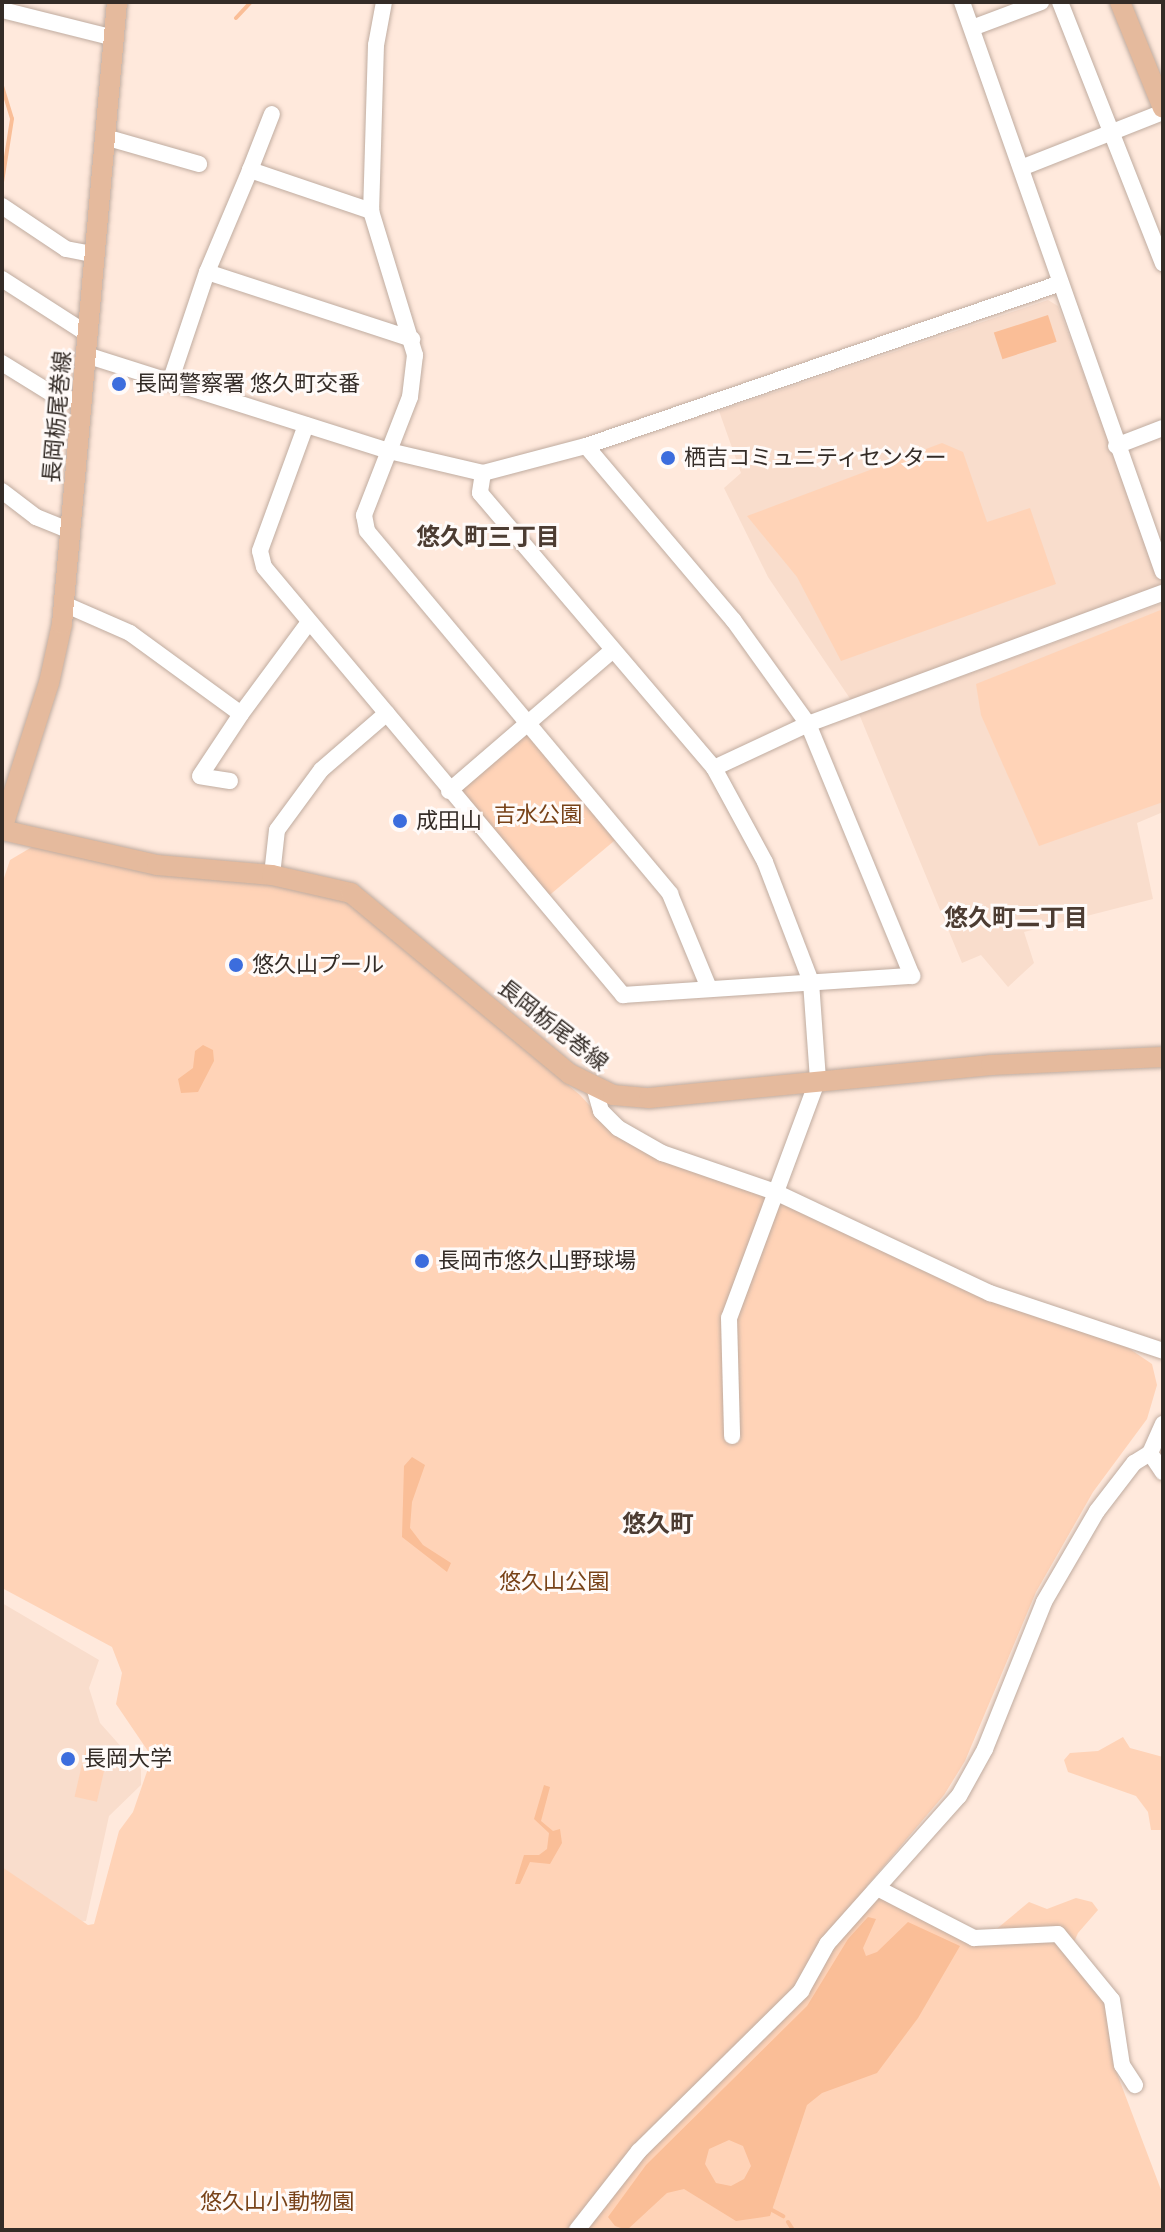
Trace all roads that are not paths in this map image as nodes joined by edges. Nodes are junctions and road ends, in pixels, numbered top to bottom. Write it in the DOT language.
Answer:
graph roads {
  1 [pos="117,2"];
  2 [pos="384,2"];
  3 [pos="962,2"];
  4 [pos="1041,2"];
  5 [pos="1060,2"];
  6 [pos="1120,2"];
  7 [pos="2,10"];
  8 [pos="972,28"];
  9 [pos="114,38"];
  10 [pos="1163,110"];
  11 [pos="272,114"];
  12 [pos="1111,133"];
  13 [pos="105,137"];
  14 [pos="199,164"];
  15 [pos="1021,168"];
  16 [pos="250,170"];
  17 [pos="2,206"];
  18 [pos="371,211"];
  19 [pos="96,255"];
  20 [pos="1163,263"];
  21 [pos="207,272"];
  22 [pos="2,279"];
  23 [pos="1061,283"];
  24 [pos="412,339"];
  25 [pos="87,345"];
  26 [pos="2,363"];
  27 [pos="171,379"];
  28 [pos="82,401"];
  29 [pos="306,425"];
  30 [pos="1163,428"];
  31 [pos="586,446"];
  32 [pos="1116,446"];
  33 [pos="389,451"];
  34 [pos="483,473"];
  35 [pos="2,491"];
  36 [pos="71,531"];
  37 [pos="1163,572"];
  38 [pos="1163,593"];
  39 [pos="64,604"];
  40 [pos="309,622"];
  41 [pos="613,650"];
  42 [pos="387,713"];
  43 [pos="241,714"];
  44 [pos="808,724"];
  45 [pos="529,726"];
  46 [pos="714,768"];
  47 [pos="230,781"];
  48 [pos="449,791"];
  49 [pos="2,829"];
  50 [pos="272,875"];
  51 [pos="811,982"];
  52 [pos="709,988"];
  53 [pos="1163,1057"];
  54 [pos="818,1079"];
  55 [pos="595,1090"];
  56 [pos="775,1192"];
  57 [pos="1163,1351"];
  58 [pos="1163,1424"];
  59 [pos="732,1436"];
  60 [pos="1150,1453"];
  61 [pos="1163,1472"];
  62 [pos="881,1890"];
  63 [pos="1135,2085"];
  64 [pos="577,2230"];
  1 -- 9 [label="main road, 長岡栃尾巻線"];
  2 -- 18 [label="street"];
  3 -- 8 [label="street"];
  4 -- 8 [label="street"];
  5 -- 12 [label="street"];
  6 -- 10 [label="main road"];
  7 -- 9 [label="street"];
  8 -- 15 [label="street"];
  9 -- 13 [label="main road, 長岡栃尾巻線"];
  10 -- 12 [label="street"];
  11 -- 16 [label="street"];
  12 -- 15 [label="street"];
  12 -- 20 [label="street"];
  13 -- 14 [label="street"];
  13 -- 19 [label="main road, 長岡栃尾巻線"];
  15 -- 23 [label="street"];
  16 -- 18 [label="street"];
  16 -- 21 [label="street"];
  17 -- 19 [label="street"];
  18 -- 24 [label="street"];
  19 -- 25 [label="main road, 長岡栃尾巻線"];
  21 -- 24 [label="street"];
  21 -- 27 [label="street"];
  22 -- 25 [label="street"];
  23 -- 31 [label="street"];
  23 -- 32 [label="street"];
  24 -- 33 [label="street"];
  25 -- 27 [label="street"];
  25 -- 28 [label="main road, 長岡栃尾巻線"];
  26 -- 28 [label="street"];
  27 -- 29 [label="street"];
  28 -- 36 [label="main road, 長岡栃尾巻線"];
  29 -- 33 [label="street"];
  29 -- 40 [label="street"];
  30 -- 32 [label="street"];
  31 -- 34 [label="street"];
  31 -- 44 [label="street"];
  32 -- 37 [label="street"];
  33 -- 34 [label="street"];
  33 -- 45 [label="street"];
  34 -- 41 [label="street"];
  35 -- 36 [label="street"];
  36 -- 39 [label="main road, 長岡栃尾巻線"];
  38 -- 44 [label="street"];
  39 -- 43 [label="street"];
  39 -- 49 [label="main road, 長岡栃尾巻線"];
  40 -- 42 [label="street"];
  40 -- 43 [label="street"];
  41 -- 45 [label="street"];
  41 -- 46 [label="street"];
  42 -- 48 [label="street"];
  42 -- 50 [label="street"];
  43 -- 47 [label="street"];
  44 -- 46 [label="street"];
  44 -- 51 [label="street"];
  45 -- 48 [label="street"];
  45 -- 52 [label="street"];
  46 -- 51 [label="street"];
  48 -- 52 [label="street"];
  49 -- 50 [label="main road, 長岡栃尾巻線"];
  50 -- 55 [label="main road, 長岡栃尾巻線"];
  51 -- 52 [label="street"];
  51 -- 54 [label="street"];
  53 -- 54 [label="main road, 長岡栃尾巻線"];
  54 -- 55 [label="main road, 長岡栃尾巻線"];
  54 -- 56 [label="street"];
  55 -- 56 [label="street"];
  56 -- 57 [label="street"];
  56 -- 59 [label="street"];
  58 -- 60 [label="street"];
  60 -- 61 [label="street"];
  60 -- 62 [label="street"];
  62 -- 63 [label="street"];
  62 -- 64 [label="street"];
}
